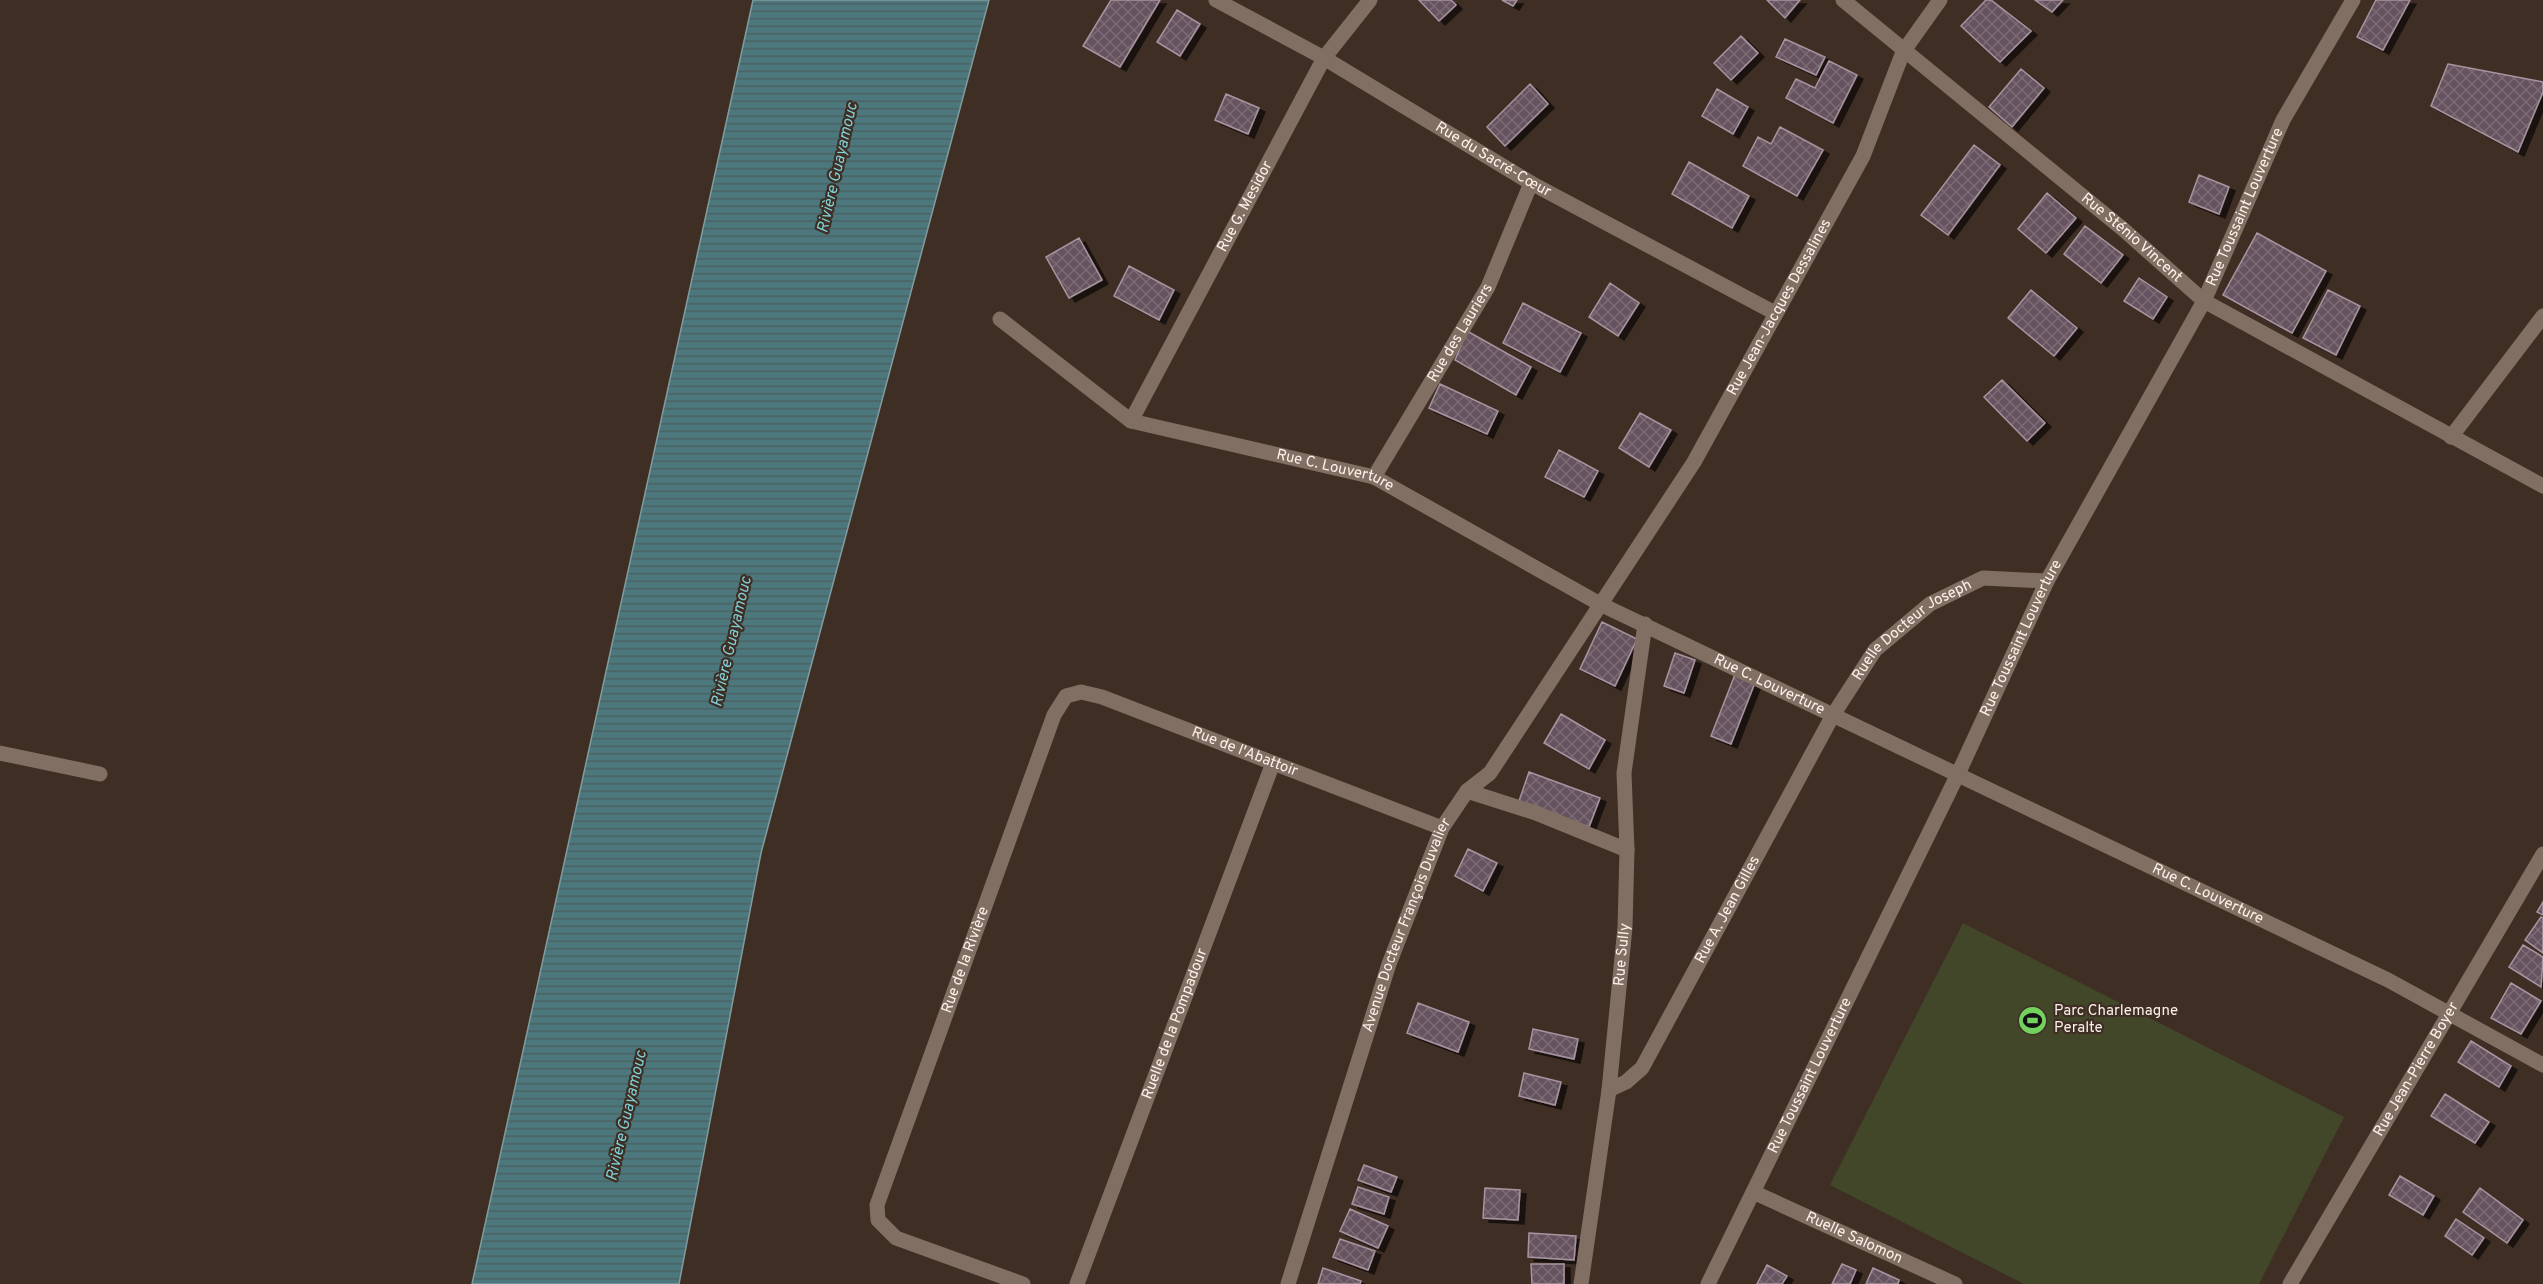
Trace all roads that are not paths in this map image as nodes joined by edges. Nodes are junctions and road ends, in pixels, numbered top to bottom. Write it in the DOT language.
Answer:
graph roads {
  1 [pos="1216,0"];
  2 [pos="1370,0"];
  3 [pos="1843,0"];
  4 [pos="1940,0"];
  5 [pos="2353,0"];
  6 [pos="1903,52"];
  7 [pos="1324,58"];
  8 [pos="1531,183"];
  9 [pos="2204,301"];
  10 [pos="1774,313"];
  11 [pos="2543,316"];
  12 [pos="1000,319"];
  13 [pos="1131,421"];
  14 [pos="2451,437"];
  15 [pos="1374,477"];
  16 [pos="2543,486"];
  17 [pos="2048,581"];
  18 [pos="1600,604"];
  19 [pos="1645,624"];
  20 [pos="1054,715"];
  21 [pos="1833,715"];
  22 [pos="0,753"];
  23 [pos="1273,763"];
  24 [pos="100,774"];
  25 [pos="1958,774"];
  26 [pos="1467,791"];
  27 [pos="1443,828"];
  28 [pos="1627,850"];
  29 [pos="2543,854"];
  30 [pos="2448,1012"];
  31 [pos="2543,1065"];
  32 [pos="1609,1090"];
  33 [pos="1753,1192"];
  34 [pos="1023,1284"];
  35 [pos="1077,1284"];
  36 [pos="1288,1284"];
  37 [pos="1581,1284"];
  38 [pos="1708,1284"];
  39 [pos="1955,1284"];
  40 [pos="2290,1284"];
  1 -- 7 [label="street, Rue du Sacré-Cœur"];
  2 -- 7 [label="street, Rue G. Mesidor"];
  3 -- 6 [label="street, Rue Sténio Vincent"];
  4 -- 6 [label="street, Rue Jean-Jacques Dessalines"];
  5 -- 9 [label="street, Rue Toussaint Louverture"];
  6 -- 9 [label="street, Rue Sténio Vincent"];
  6 -- 10 [label="street, Rue Jean-Jacques Dessalines"];
  7 -- 8 [label="street, Rue du Sacré-Cœur"];
  7 -- 13 [label="street, Rue G. Mesidor"];
  8 -- 10 [label="street, Rue du Sacré-Cœur"];
  8 -- 15 [label="street, Rue des Lauriers"];
  9 -- 14 [label="street, Rue Sténio Vincent"];
  9 -- 17 [label="street, Rue Toussaint Louverture"];
  10 -- 18 [label="street, Rue Jean-Jacques Dessalines"];
  11 -- 14 [label="street"];
  12 -- 13 [label="street, Rue C. Louverture"];
  13 -- 15 [label="street, Rue C. Louverture"];
  14 -- 16 [label="street, Rue Sténio Vincent"];
  15 -- 18 [label="street, Rue C. Louverture"];
  17 -- 21 [label="street, Ruelle Docteur Joseph"];
  17 -- 25 [label="street, Rue Toussaint Louverture"];
  18 -- 19 [label="street, Rue C. Louverture"];
  18 -- 26 [label="street, Avenue Docteur François Duvalier"];
  19 -- 21 [label="street, Rue C. Louverture"];
  19 -- 28 [label="street, Rue Sully"];
  20 -- 23 [label="street, Rue de l'Abattoir"];
  20 -- 34 [label="street, Rue de la Rivière"];
  21 -- 25 [label="street, Rue C. Louverture"];
  21 -- 32 [label="street, Rue A. Jean Gilles"];
  22 -- 24 [label="street"];
  23 -- 27 [label="street, Rue de l'Abattoir"];
  23 -- 35 [label="street, Ruelle de la Pompadour"];
  25 -- 30 [label="street, Rue C. Louverture"];
  25 -- 33 [label="street, Rue Toussaint Louverture"];
  26 -- 27 [label="street, Avenue Docteur François Duvalier"];
  26 -- 28 [label="street"];
  27 -- 36 [label="street, Avenue Docteur François Duvalier"];
  28 -- 32 [label="street, Rue Sully"];
  29 -- 30 [label="street, Rue Jean-Pierre Boyer"];
  30 -- 31 [label="street, Rue C. Louverture"];
  30 -- 40 [label="street, Rue Jean-Pierre Boyer"];
  32 -- 37 [label="street, Rue Sully"];
  33 -- 38 [label="street, Rue Toussaint Louverture"];
  33 -- 39 [label="street, Ruelle Salomon"];
}
